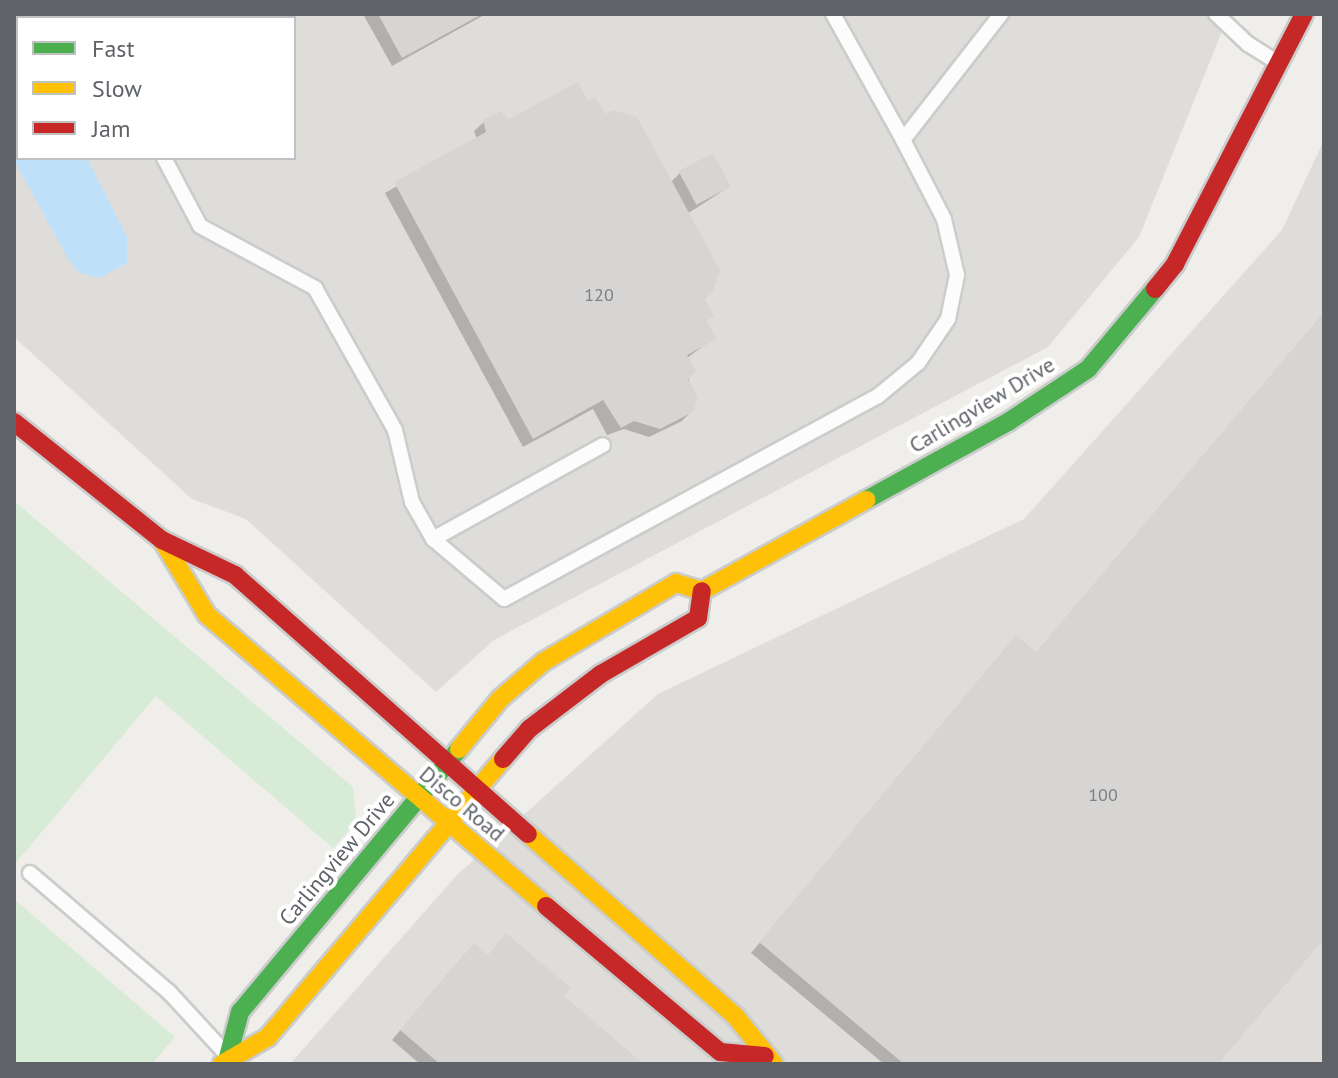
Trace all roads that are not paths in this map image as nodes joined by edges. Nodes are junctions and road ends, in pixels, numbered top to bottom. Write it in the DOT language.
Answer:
graph roads {
  1 [pos="833,14"];
  2 [pos="1001,14"];
  3 [pos="1216,14"];
  4 [pos="1304,14"];
  5 [pos="1279,63"];
  6 [pos="903,140"];
  7 [pos="165,160"];
  8 [pos="14,422"];
  9 [pos="603,445"];
  10 [pos="433,539"];
  11 [pos="162,540"];
  12 [pos="702,591"];
  13 [pos="449,760"];
  14 [pos="481,790"];
  15 [pos="419,798"];
  16 [pos="450,826"];
  17 [pos="30,873"];
  18 [pos="225,1060"];
  19 [pos="770,1060"];
  1 -- 6 [label="lane"];
  2 -- 6 [label="lane"];
  3 -- 5 [label="lane"];
  4 -- 5 [label="main road, Carlingview Drive"];
  5 -- 12 [label="main road, Carlingview Drive"];
  6 -- 10 [label="lane"];
  7 -- 10 [label="lane"];
  8 -- 11 [label="main road, Disco Road"];
  9 -- 10 [label="lane"];
  11 -- 13 [label="main road, Disco Road"];
  11 -- 15 [label="main road, Disco Road"];
  12 -- 13 [label="main road, Carlingview Drive"];
  12 -- 14 [label="main road"];
  13 -- 14 [label="main road, Disco Road"];
  13 -- 15 [label="main road, Carlingview Drive"];
  14 -- 16 [label="main road"];
  14 -- 19 [label="main road, Disco Road"];
  15 -- 16 [label="main road, Disco Road"];
  15 -- 18 [label="main road, Carlingview Drive"];
  16 -- 18 [label="main road"];
  16 -- 19 [label="main road, Disco Road"];
  17 -- 18 [label="lane"];
}
